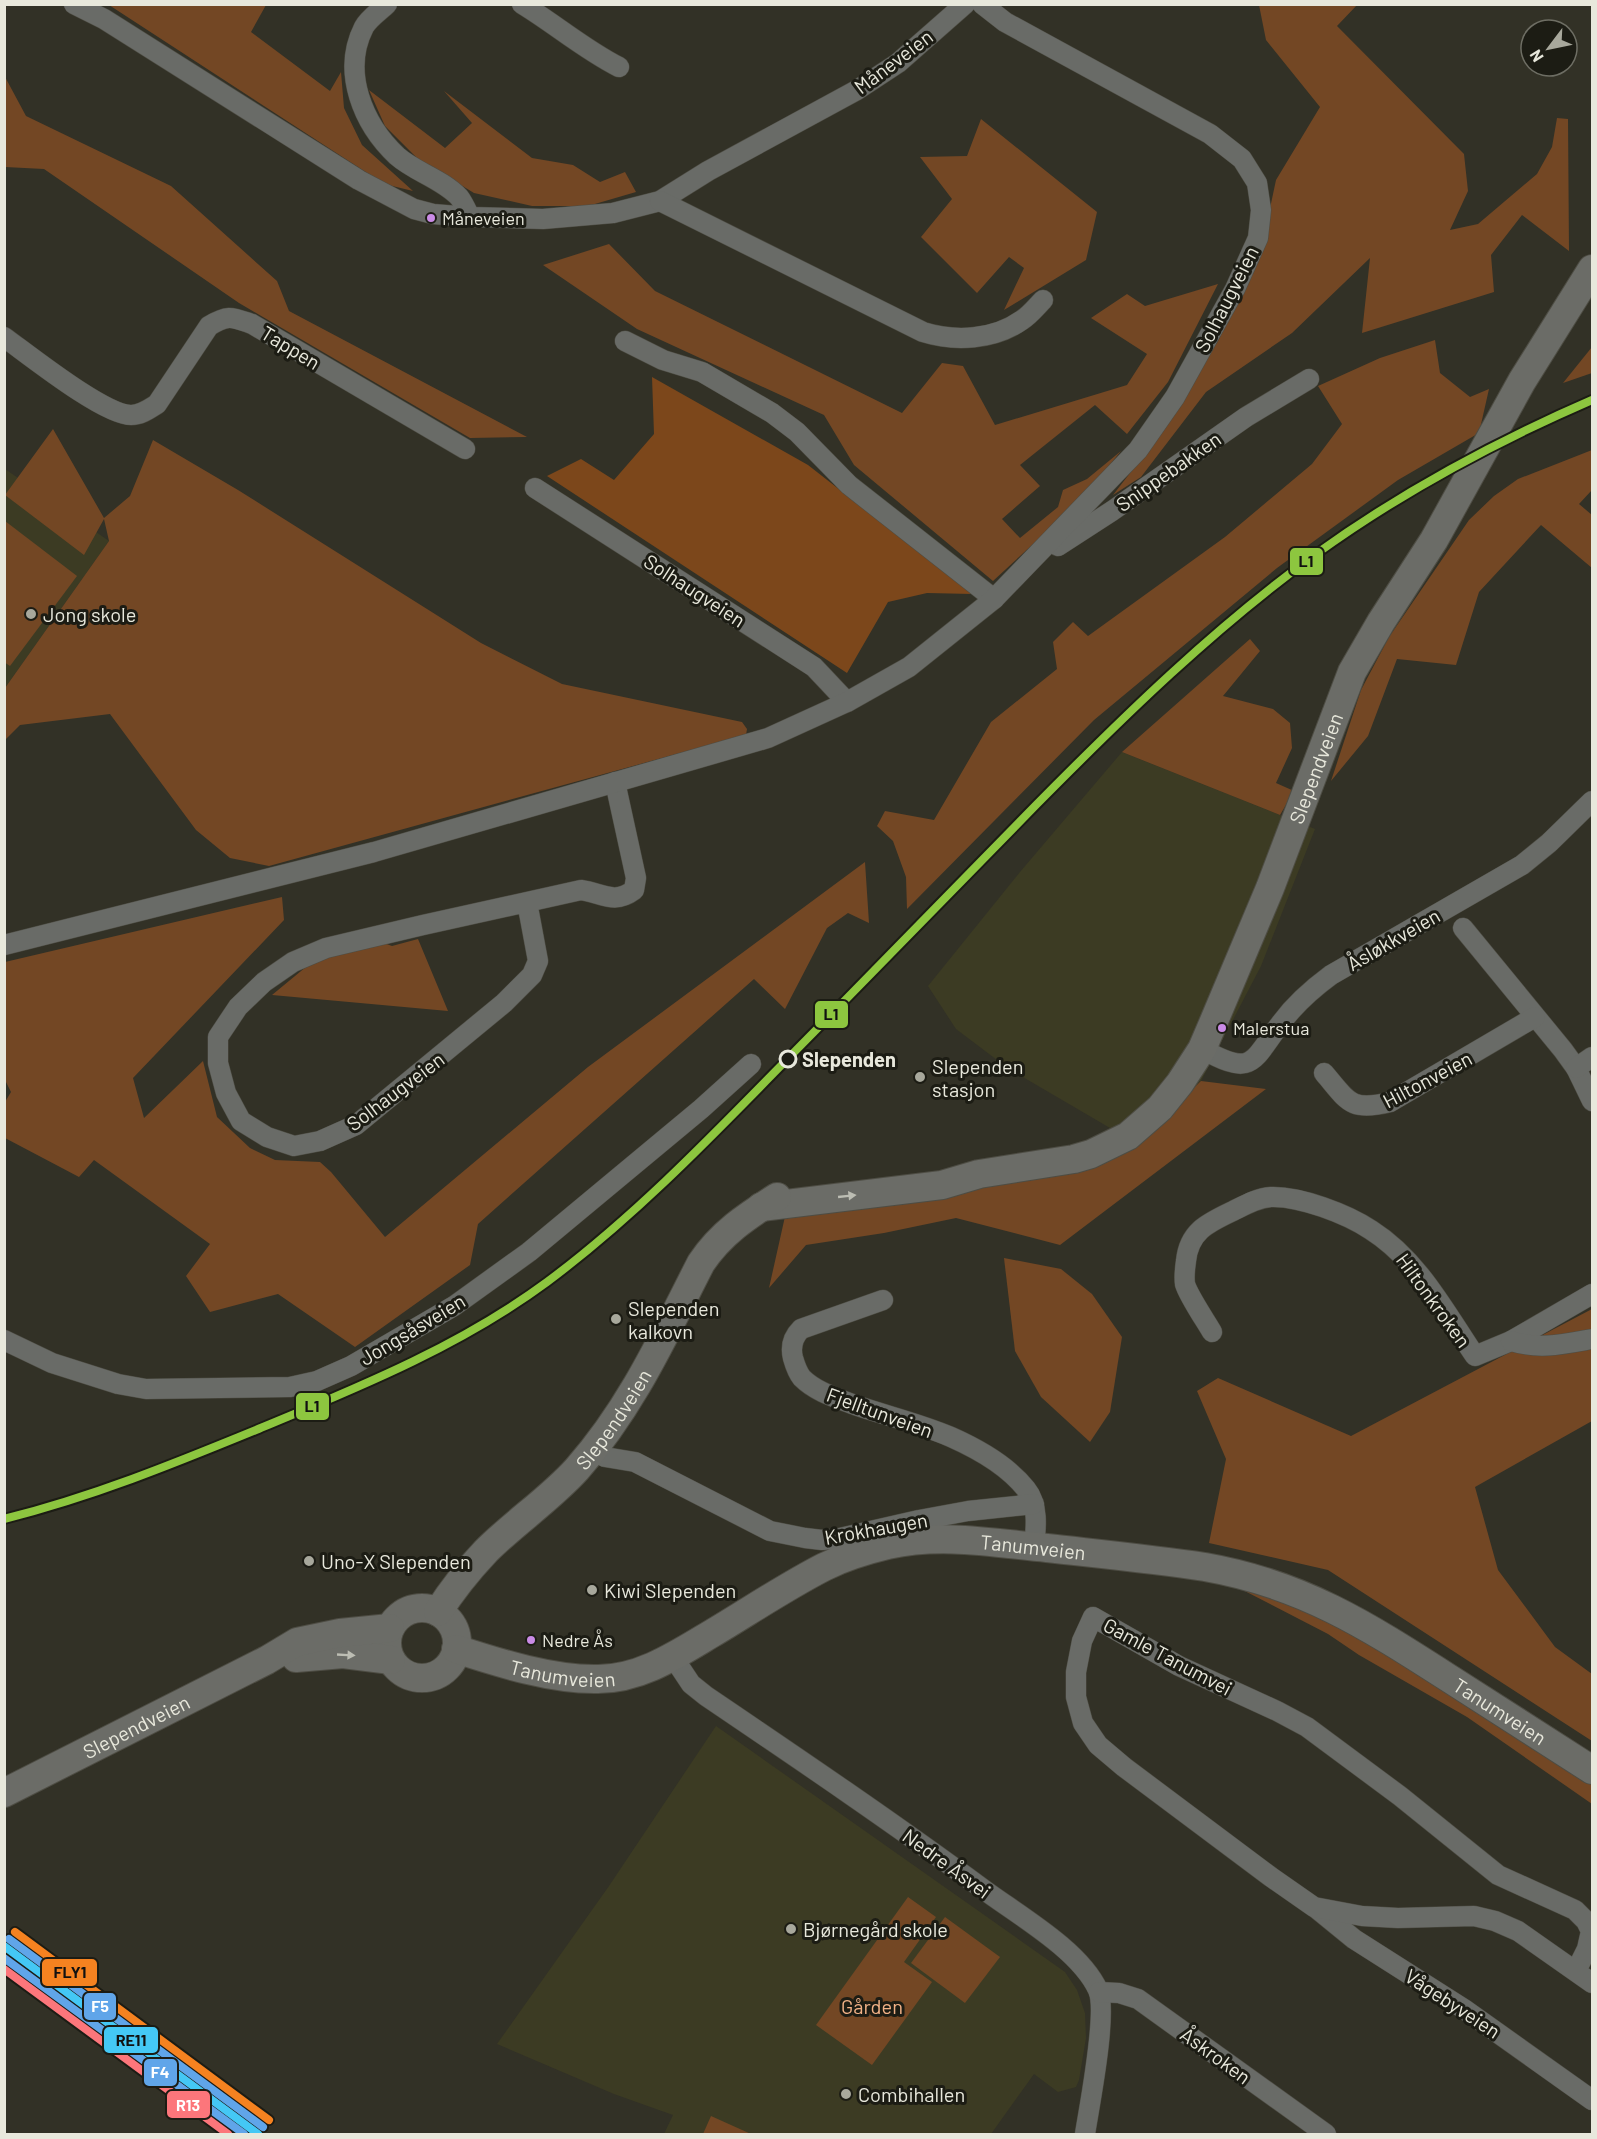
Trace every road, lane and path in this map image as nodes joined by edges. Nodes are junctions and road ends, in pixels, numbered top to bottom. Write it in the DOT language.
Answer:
graph roads {
  1 [pos="74,4"];
  2 [pos="387,4"];
  3 [pos="522,4"];
  4 [pos="965,4"];
  5 [pos="982,4"];
  6 [pos="619,67"];
  7 [pos="660,201"];
  8 [pos="470,217"];
  9 [pos="1593,269"];
  10 [pos="1042,300"];
  11 [pos="4,337"];
  12 [pos="625,341"];
  13 [pos="1309,379"];
  14 [pos="465,449"];
  15 [pos="535,488"];
  16 [pos="1028,566"];
  17 [pos="994,599"];
  18 [pos="847,702"];
  19 [pos="615,782"];
  20 [pos="1593,801"];
  21 [pos="1585,823"];
  22 [pos="527,902"];
  23 [pos="1463,928"];
  24 [pos="4,945"];
  25 [pos="1535,1017"];
  26 [pos="1202,1048"];
  27 [pos="1593,1057"];
  28 [pos="751,1064"];
  29 [pos="1576,1068"];
  30 [pos="1324,1073"];
  31 [pos="1593,1101"];
  32 [pos="1593,1294"];
  33 [pos="883,1300"];
  34 [pos="1212,1332"];
  35 [pos="1593,1339"];
  36 [pos="4,1340"];
  37 [pos="1511,1341"];
  38 [pos="593,1450"];
  39 [pos="1034,1504"];
  40 [pos="1034,1547"];
  41 [pos="438,1611"];
  42 [pos="390,1628"];
  43 [pos="456,1649"];
  44 [pos="672,1657"];
  45 [pos="267,1660"];
  46 [pos="391,1660"];
  47 [pos="1593,1770"];
  48 [pos="4,1793"];
  49 [pos="1314,1907"];
  50 [pos="1576,1971"];
  51 [pos="1593,1983"];
  52 [pos="1100,1992"];
  53 [pos="1593,2100"];
  54 [pos="1084,2134"];
  55 [pos="1326,2134"];
  1 -- 8 [label="street, Måneveien"];
  2 -- 8 [label="street"];
  3 -- 6 [label="street"];
  4 -- 7 [label="street, Måneveien"];
  5 -- 16 [label="street, Solhaugveien"];
  7 -- 8 [label="street, Måneveien"];
  7 -- 10 [label="street"];
  9 -- 26 [label="main road, Slependveien"];
  11 -- 14 [label="street, Tappen"];
  12 -- 17 [label="street"];
  13 -- 16 [label="street, Snippebakken"];
  15 -- 18 [label="street, Solhaugveien"];
  16 -- 17 [label="street, Solhaugveien"];
  17 -- 18 [label="street, Solhaugveien"];
  18 -- 19 [label="street, Solhaugveien"];
  19 -- 22 [label="street, Solhaugveien"];
  19 -- 24 [label="street, Solhaugveien"];
  20 -- 21 [label="street, Åsløkkveien"];
  21 -- 26 [label="street, Åsløkkveien"];
  22 -- 22 [label="street, Solhaugveien"];
  23 -- 25 [label="street"];
  25 -- 29 [label="street"];
  25 -- 30 [label="street, Hiltonveien"];
  26 -- 38 [label="main road, Slependveien"];
  27 -- 29 [label="street"];
  28 -- 36 [label="street, Jongsåsveien"];
  29 -- 31 [label="street"];
  32 -- 37 [label="street"];
  33 -- 39 [label="street, Fjelltunveien"];
  34 -- 37 [label="street, Hiltonkroken"];
  35 -- 37 [label="street"];
  38 -- 39 [label="street, Krokhaugen"];
  38 -- 41 [label="main road, Slependveien"];
  39 -- 40 [label="street"];
  40 -- 44 [label="main road, Tanumveien"];
  40 -- 47 [label="main road, Tanumveien"];
  41 -- 42 [label="main road"];
  41 -- 43 [label="main road"];
  42 -- 45 [label="main road, Slependveien"];
  42 -- 46 [label="main road"];
  43 -- 44 [label="main road, Tanumveien"];
  43 -- 46 [label="main road"];
  44 -- 52 [label="street, Nedre Åsvei"];
  45 -- 46 [label="main road, Slependveien, one-way"];
  45 -- 48 [label="main road, Slependveien"];
  49 -- 50 [label="street, Gamle Tanumvei"];
  49 -- 50 [label="street, Gamle Tanumvei"];
  49 -- 53 [label="street, Vågebyveien"];
  50 -- 51 [label="street, Gamle Tanumvei"];
  52 -- 54 [label="street"];
  52 -- 55 [label="street, Åskroken"];
}
